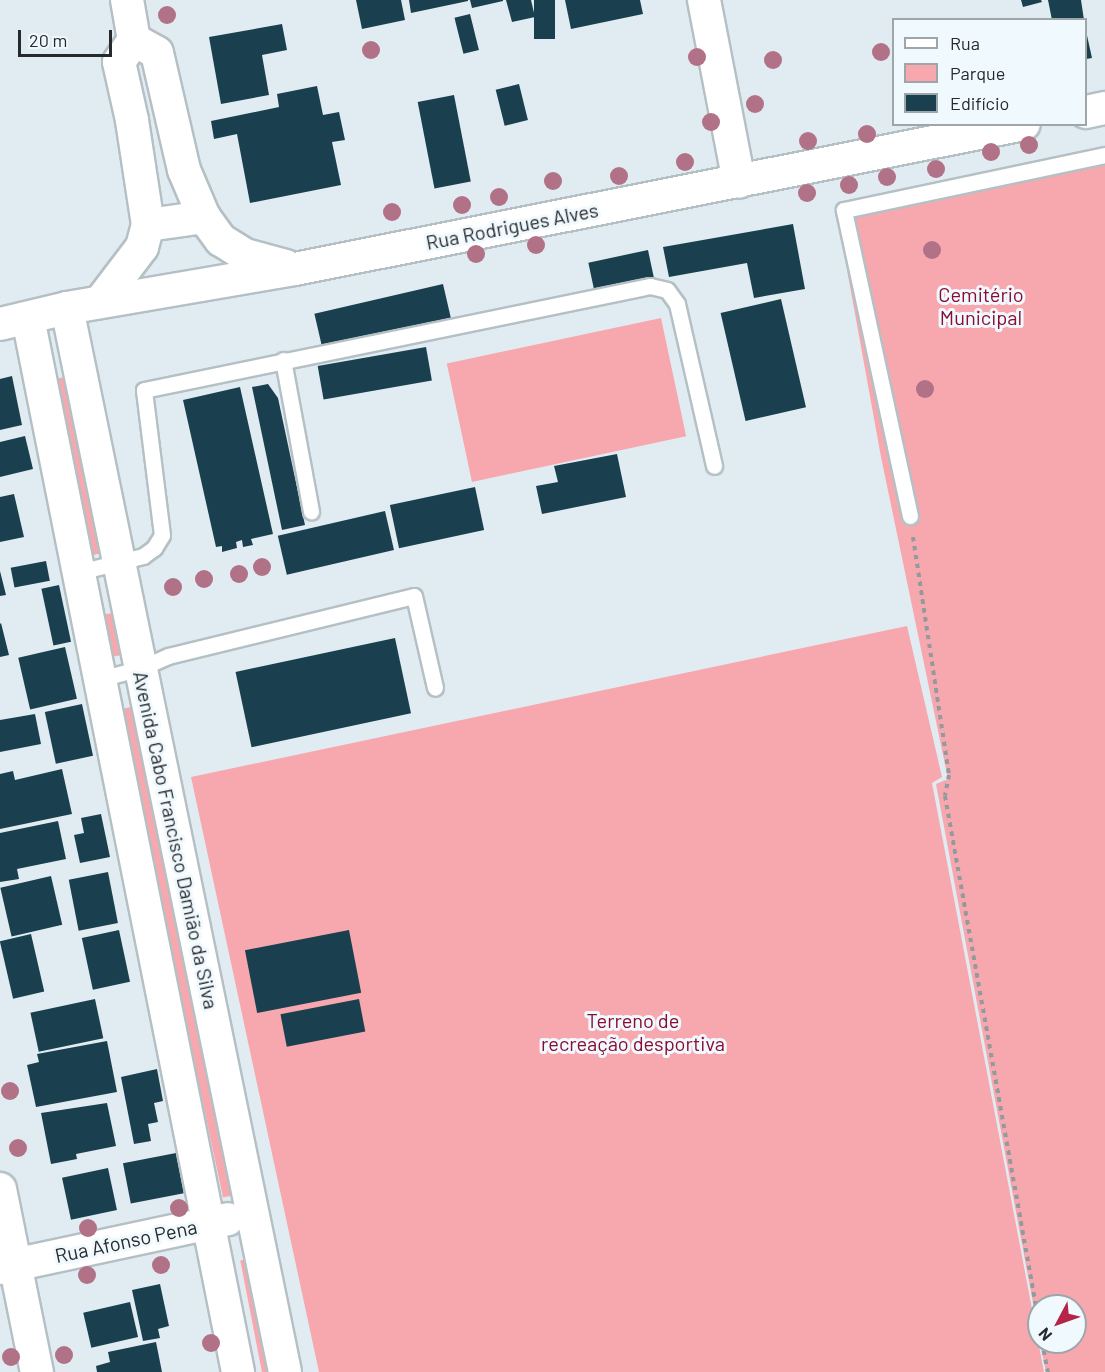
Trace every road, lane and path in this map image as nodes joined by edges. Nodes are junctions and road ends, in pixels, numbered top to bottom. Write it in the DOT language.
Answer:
graph roads {
  1 [pos="127,0"];
  2 [pos="704,0"];
  3 [pos="134,40"];
  4 [pos="1105,108"];
  5 [pos="1087,112"];
  6 [pos="1014,126"];
  7 [pos="1105,155"];
  8 [pos="739,182"];
  9 [pos="204,217"];
  10 [pos="148,225"];
  11 [pos="296,269"];
  12 [pos="101,301"];
  13 [pos="67,308"];
  14 [pos="14,321"];
  15 [pos="283,360"];
  16 [pos="714,466"];
  17 [pos="311,511"];
  18 [pos="910,516"];
  19 [pos="120,564"];
  20 [pos="79,572"];
  21 [pos="141,668"];
  22 [pos="100,679"];
  23 [pos="435,688"];
  24 [pos="0,1189"];
  25 [pos="253,1214"];
  26 [pos="209,1224"];
  27 [pos="8,1266"];
  28 [pos="1034,1294"];
  29 [pos="1044,1354"];
  30 [pos="37,1372"];
  31 [pos="238,1372"];
  32 [pos="285,1372"];
  33 [pos="1048,1372"];
  1 -- 3 [label="street"];
  2 -- 8 [label="street"];
  3 -- 9 [label="street"];
  3 -- 10 [label="street"];
  4 -- 5 [label="street"];
  6 -- 8 [label="street, Rua Rodrigues Alves"];
  7 -- 18 [label="lane"];
  8 -- 11 [label="street, Rua Rodrigues Alves"];
  9 -- 10 [label="street"];
  9 -- 11 [label="street"];
  10 -- 12 [label="street"];
  11 -- 12 [label="street, Rua Rodrigues Alves"];
  12 -- 13 [label="street, Rua Rodrigues Alves"];
  13 -- 14 [label="street, Rua Rodrigues Alves"];
  13 -- 19 [label="street, Avenida Cabo Francisco Damião da Silva"];
  14 -- 20 [label="street, Avenida Cabo Francisco Damião da Silva"];
  15 -- 16 [label="lane"];
  15 -- 17 [label="lane"];
  15 -- 19 [label="lane"];
  18 -- 28 [label="path"];
  19 -- 20 [label="lane"];
  19 -- 21 [label="street, Avenida Cabo Francisco Damião da Silva"];
  20 -- 22 [label="street, Avenida Cabo Francisco Damião da Silva"];
  21 -- 22 [label="lane"];
  21 -- 23 [label="lane"];
  21 -- 25 [label="street, Avenida Cabo Francisco Damião da Silva"];
  22 -- 26 [label="street, Avenida Cabo Francisco Damião da Silva"];
  24 -- 27 [label="street"];
  25 -- 26 [label="street, Rua Afonso Pena"];
  25 -- 32 [label="street, Avenida Cabo Francisco Damião da Silva"];
  26 -- 27 [label="street, Rua Afonso Pena"];
  26 -- 31 [label="street, Avenida Cabo Francisco Damião da Silva"];
  27 -- 30 [label="street"];
  29 -- 33 [label="path"];
}
